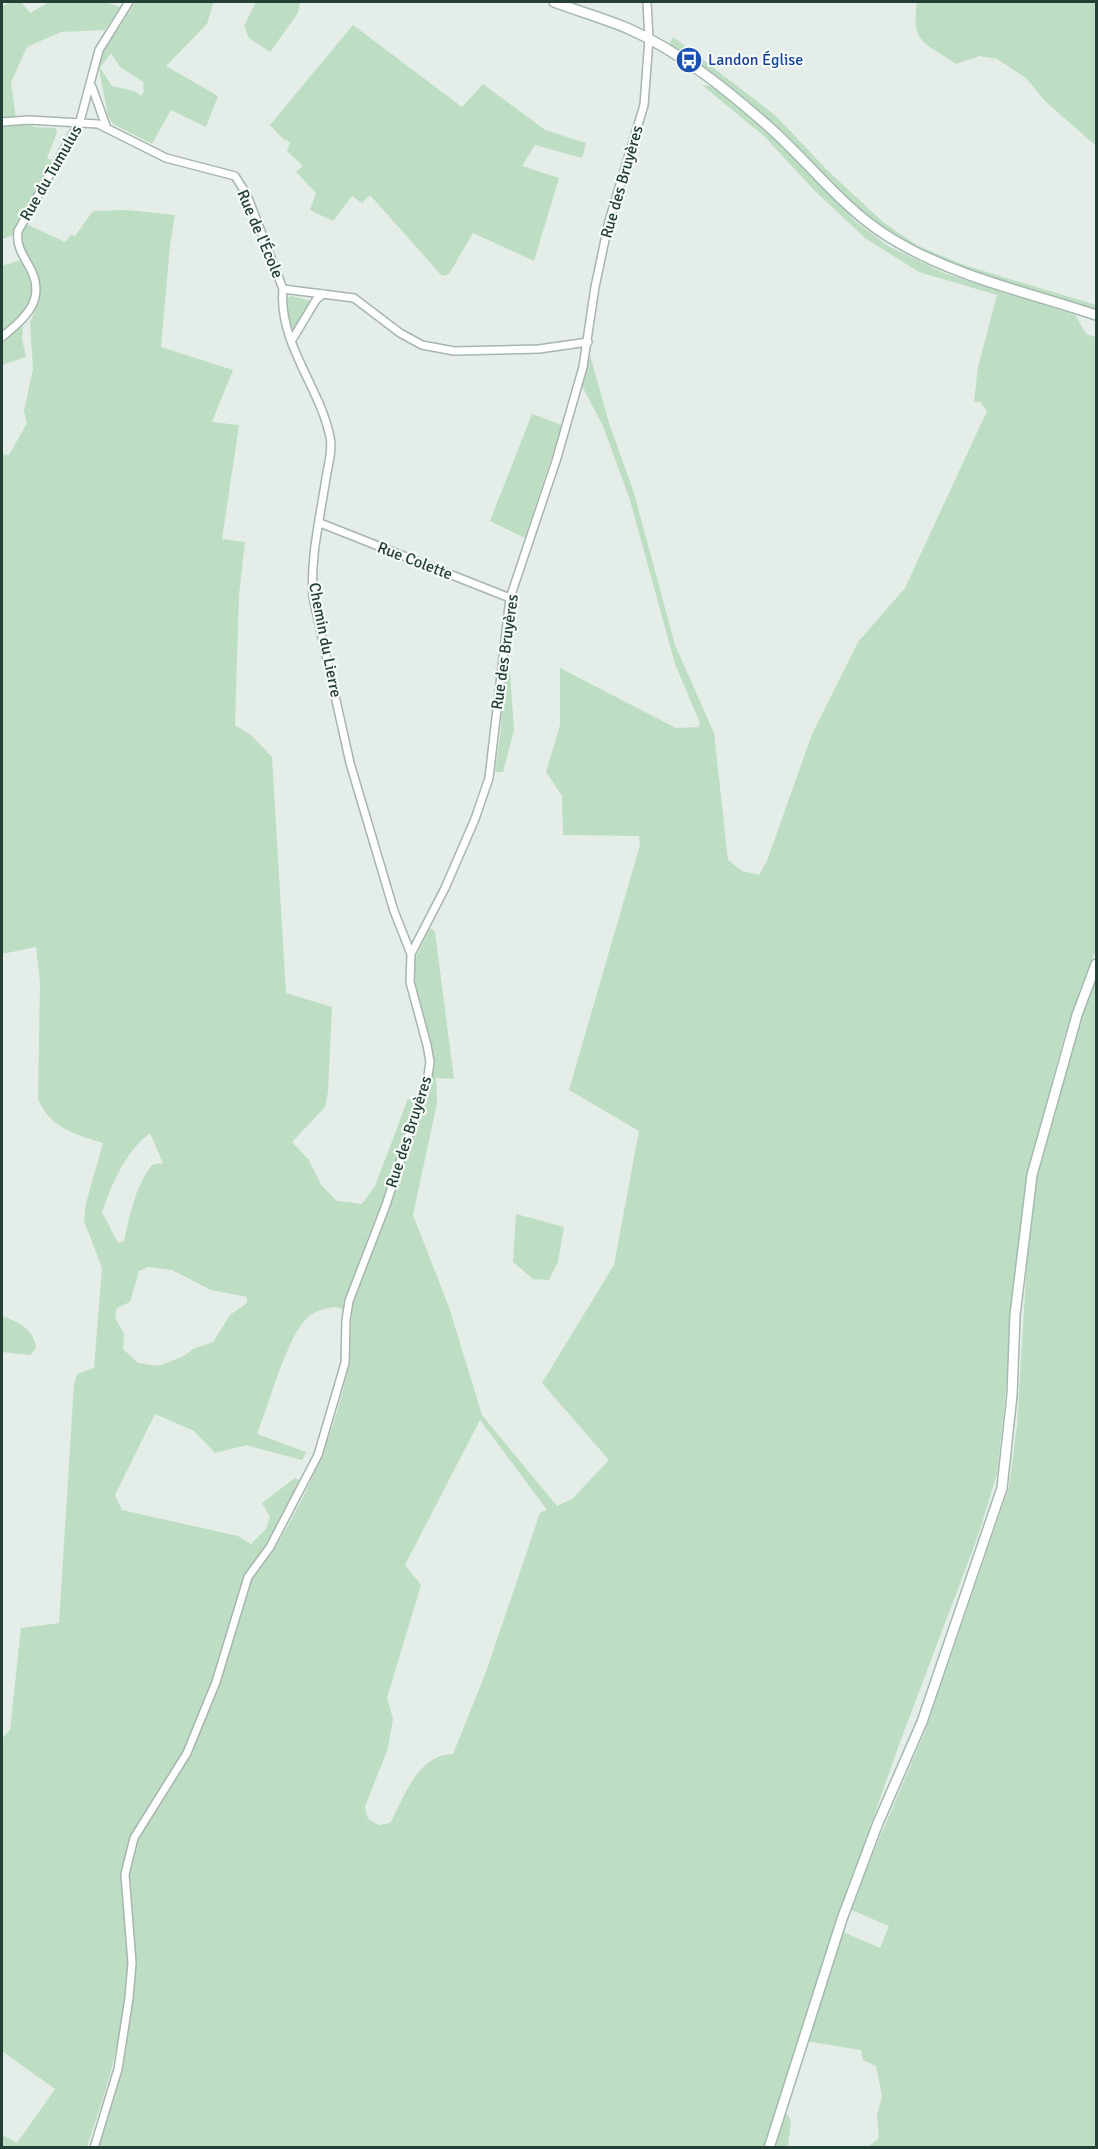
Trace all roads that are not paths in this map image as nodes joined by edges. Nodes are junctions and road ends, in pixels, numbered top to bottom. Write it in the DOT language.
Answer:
graph roads {
  1 [pos="129,2"];
  2 [pos="554,2"];
  3 [pos="647,2"];
  4 [pos="649,39"];
  5 [pos="91,84"];
  6 [pos="2,122"];
  7 [pos="81,122"];
  8 [pos="106,126"];
  9 [pos="283,289"];
  10 [pos="323,294"];
  11 [pos="1096,315"];
  12 [pos="2,337"];
  13 [pos="292,339"];
  14 [pos="588,342"];
  15 [pos="320,523"];
  16 [pos="510,598"];
  17 [pos="411,954"];
  18 [pos="1096,964"];
  19 [pos="94,2148"];
  20 [pos="770,2148"];
  1 -- 5 [label="street, Rue du Tumulus"];
  2 -- 4 [label="street"];
  3 -- 4 [label="street, Rue des Bruyères"];
  4 -- 11 [label="street"];
  4 -- 14 [label="street, Rue des Bruyères"];
  5 -- 7 [label="street, Rue du Tumulus"];
  5 -- 8 [label="street"];
  6 -- 7 [label="street, Rue de l'École"];
  7 -- 8 [label="street, Rue de l'École"];
  7 -- 12 [label="street, Rue du Tumulus"];
  8 -- 9 [label="street, Rue de l'École"];
  9 -- 10 [label="street, Rue de l'École"];
  9 -- 13 [label="street, Chemin du Lierre"];
  10 -- 13 [label="street"];
  10 -- 14 [label="street, Rue de l'École"];
  13 -- 15 [label="street, Chemin du Lierre"];
  14 -- 16 [label="street, Rue des Bruyères"];
  15 -- 16 [label="street, Rue Colette"];
  15 -- 17 [label="street, Chemin du Lierre"];
  16 -- 17 [label="street, Rue des Bruyères"];
  17 -- 19 [label="street, Rue des Bruyères"];
  18 -- 20 [label="street"];
}
